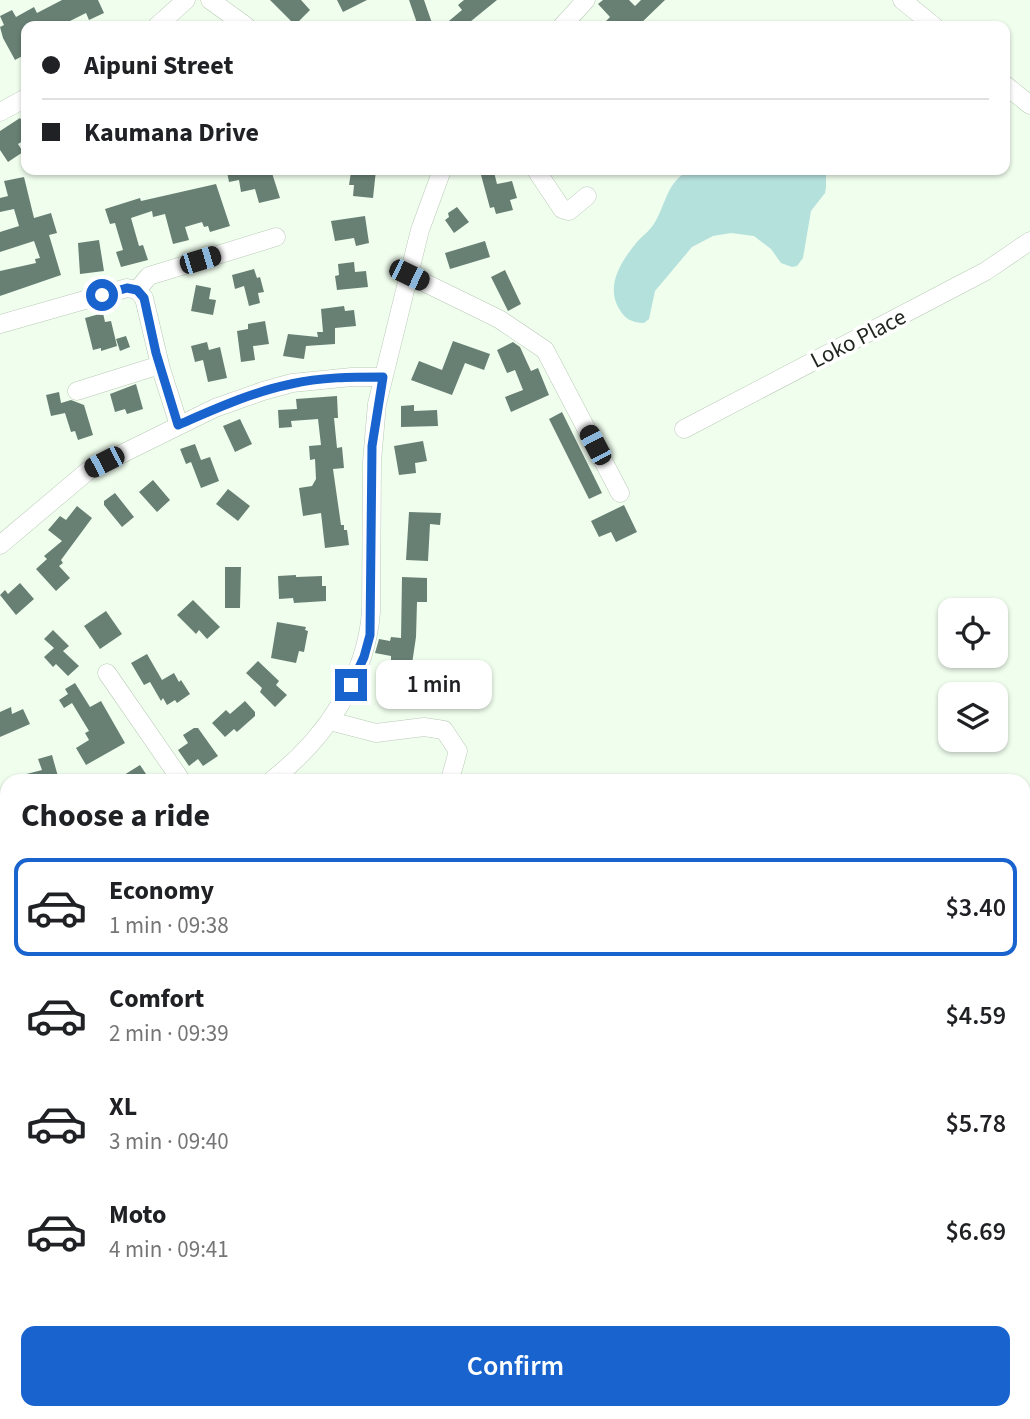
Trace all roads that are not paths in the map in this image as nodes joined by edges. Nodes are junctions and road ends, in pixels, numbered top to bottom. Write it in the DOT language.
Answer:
graph roads {
  1 [pos="210,0"];
  2 [pos="586,0"];
  3 [pos="902,0"];
  4 [pos="179,3"];
  5 [pos="163,21"];
  6 [pos="239,21"];
  7 [pos="567,21"];
  8 [pos="928,21"];
  9 [pos="1010,89"];
  10 [pos="21,101"];
  11 [pos="1030,105"];
  12 [pos="0,112"];
  13 [pos="440,175"];
  14 [pos="539,175"];
  15 [pos="587,196"];
  16 [pos="276,237"];
  17 [pos="1030,241"];
  18 [pos="409,275"];
  19 [pos="137,290"];
  20 [pos="0,324"];
  21 [pos="160,365"];
  22 [pos="383,377"];
  23 [pos="77,391"];
  24 [pos="178,425"];
  25 [pos="684,429"];
  26 [pos="620,493"];
  27 [pos="0,545"];
  28 [pos="107,673"];
  29 [pos="330,721"];
  30 [pos="177,774"];
  31 [pos="280,774"];
  32 [pos="452,774"];
  1 -- 6 [label="street"];
  2 -- 7 [label="street"];
  3 -- 8 [label="street"];
  4 -- 5 [label="street"];
  9 -- 11 [label="street"];
  10 -- 12 [label="street"];
  13 -- 18 [label="street"];
  14 -- 15 [label="street"];
  16 -- 19 [label="street"];
  17 -- 25 [label="street, Loko Place"];
  18 -- 22 [label="street"];
  18 -- 26 [label="street"];
  19 -- 20 [label="street"];
  19 -- 21 [label="street"];
  21 -- 23 [label="street"];
  21 -- 24 [label="street"];
  22 -- 24 [label="street"];
  22 -- 29 [label="street"];
  24 -- 27 [label="street"];
  28 -- 30 [label="street"];
  29 -- 31 [label="street"];
  29 -- 32 [label="street"];
}
